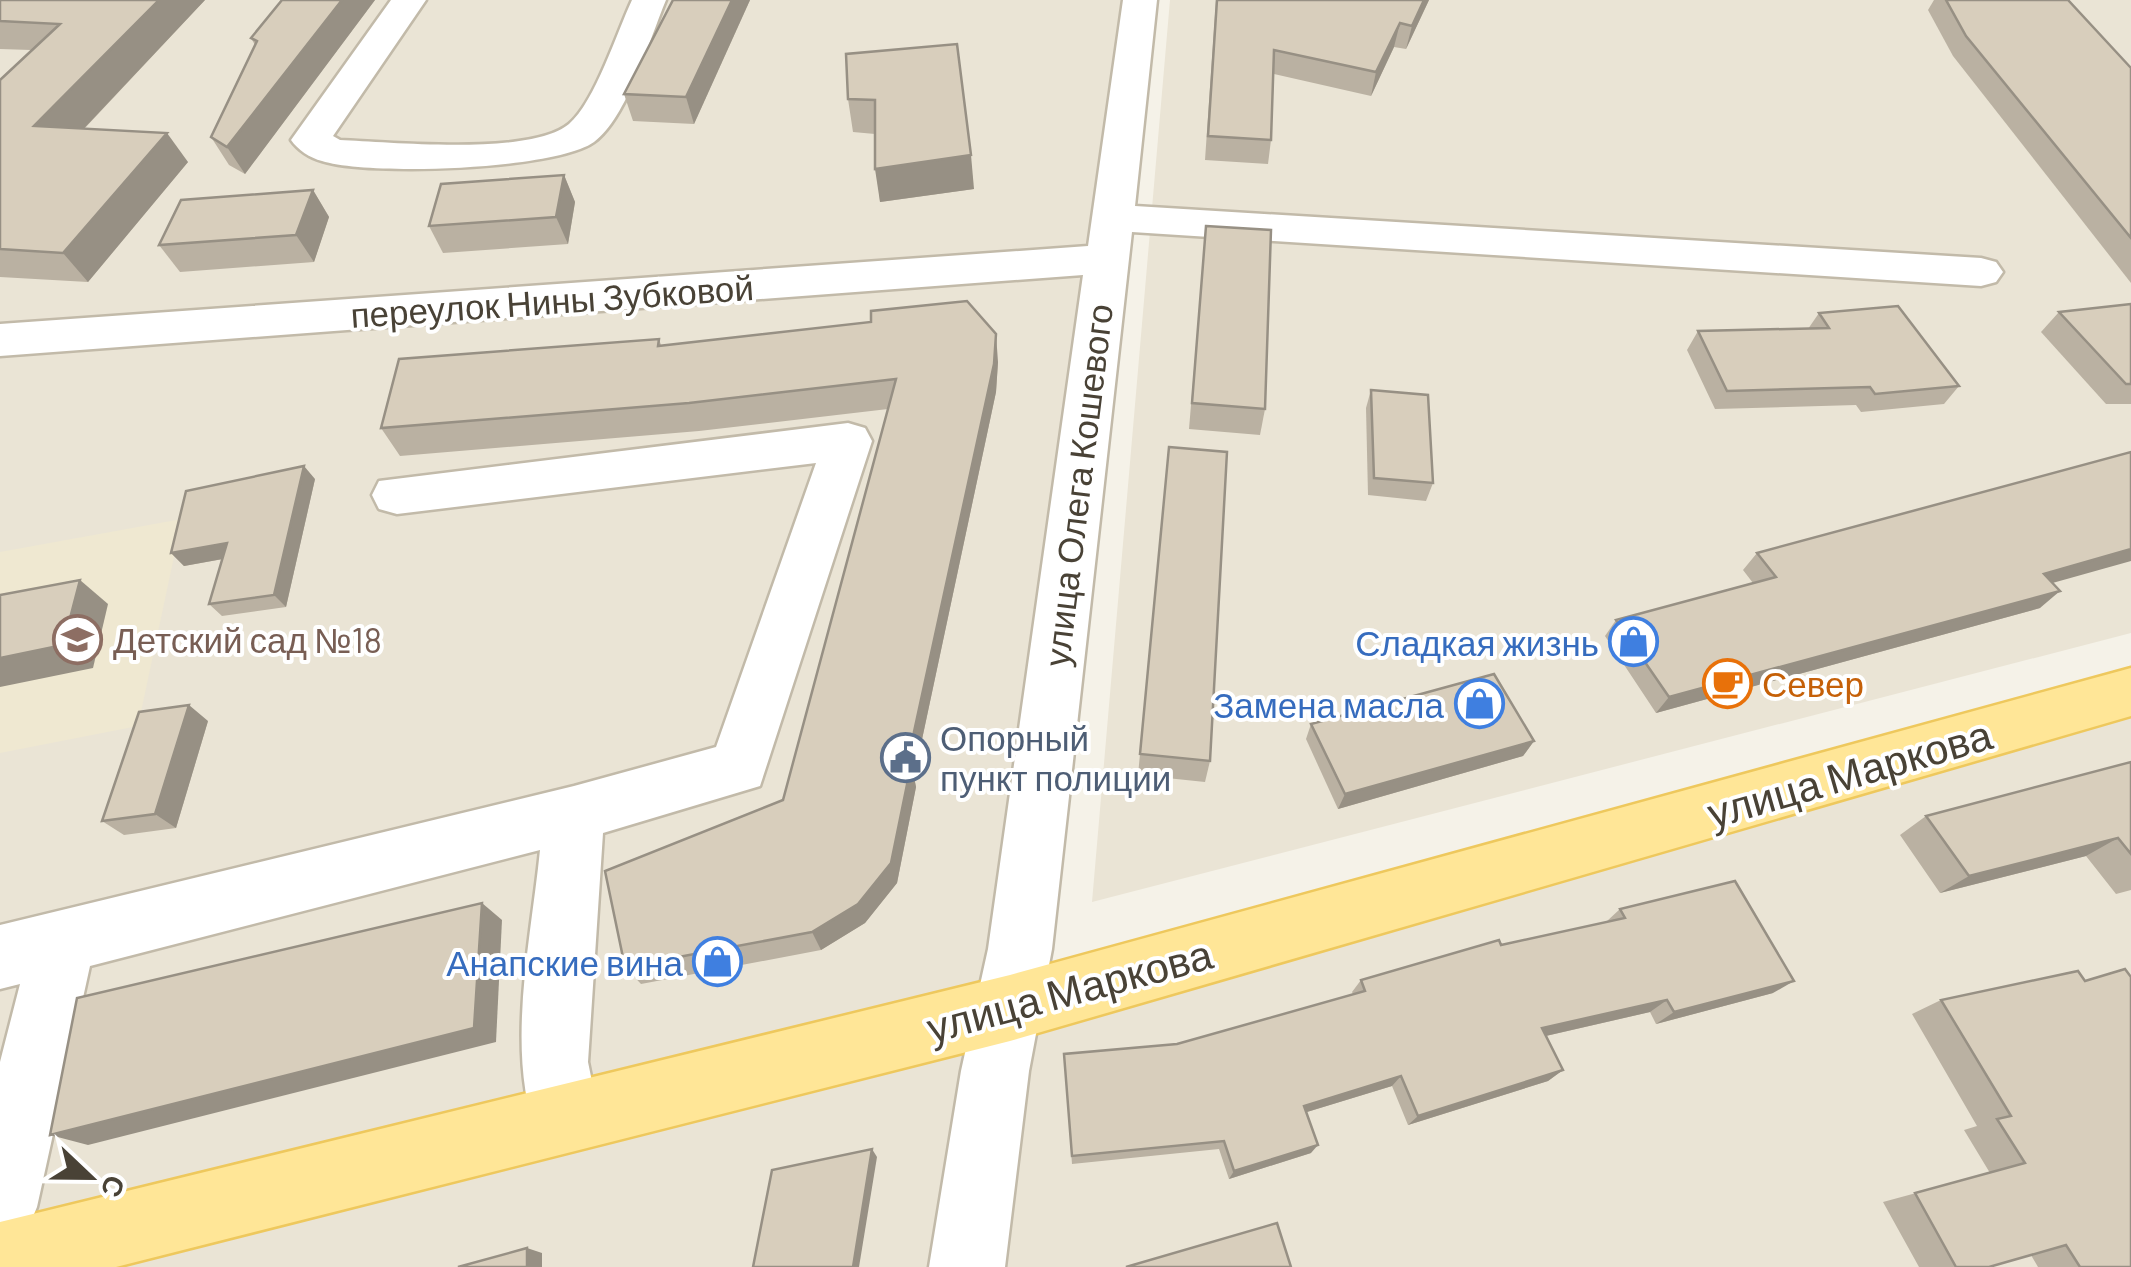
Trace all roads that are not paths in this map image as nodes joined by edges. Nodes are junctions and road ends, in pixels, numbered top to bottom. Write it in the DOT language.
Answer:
graph roads {
  1 [pos="409,0"];
  2 [pos="650,0"];
  3 [pos="1140,0"];
  4 [pos="1109,238"];
  5 [pos="1982,272"];
  6 [pos="0,340"];
  7 [pos="397,495"];
  8 [pos="2131,692"];
  9 [pos="574,814"];
  10 [pos="32,949"];
  11 [pos="1010,1008"];
  12 [pos="564,1116"];
  13 [pos="0,1207"];
  14 [pos="0,1258"];
  15 [pos="967,1267"];
  1 -- 2 [label="street"];
  3 -- 4 [label="street, улица Олега Кошевого"];
  4 -- 5 [label="street, переулок Нины Зубковой"];
  4 -- 6 [label="street, переулок Нины Зубковой"];
  4 -- 11 [label="street, улица Олега Кошевого"];
  7 -- 9 [label="street"];
  8 -- 11 [label="main road, улица Маркова"];
  9 -- 10 [label="street"];
  9 -- 12 [label="street"];
  10 -- 13 [label="street"];
  11 -- 12 [label="main road, улица Маркова"];
  11 -- 15 [label="street, улица Олега Кошевого"];
  12 -- 14 [label="main road, улица Маркова"];
}
